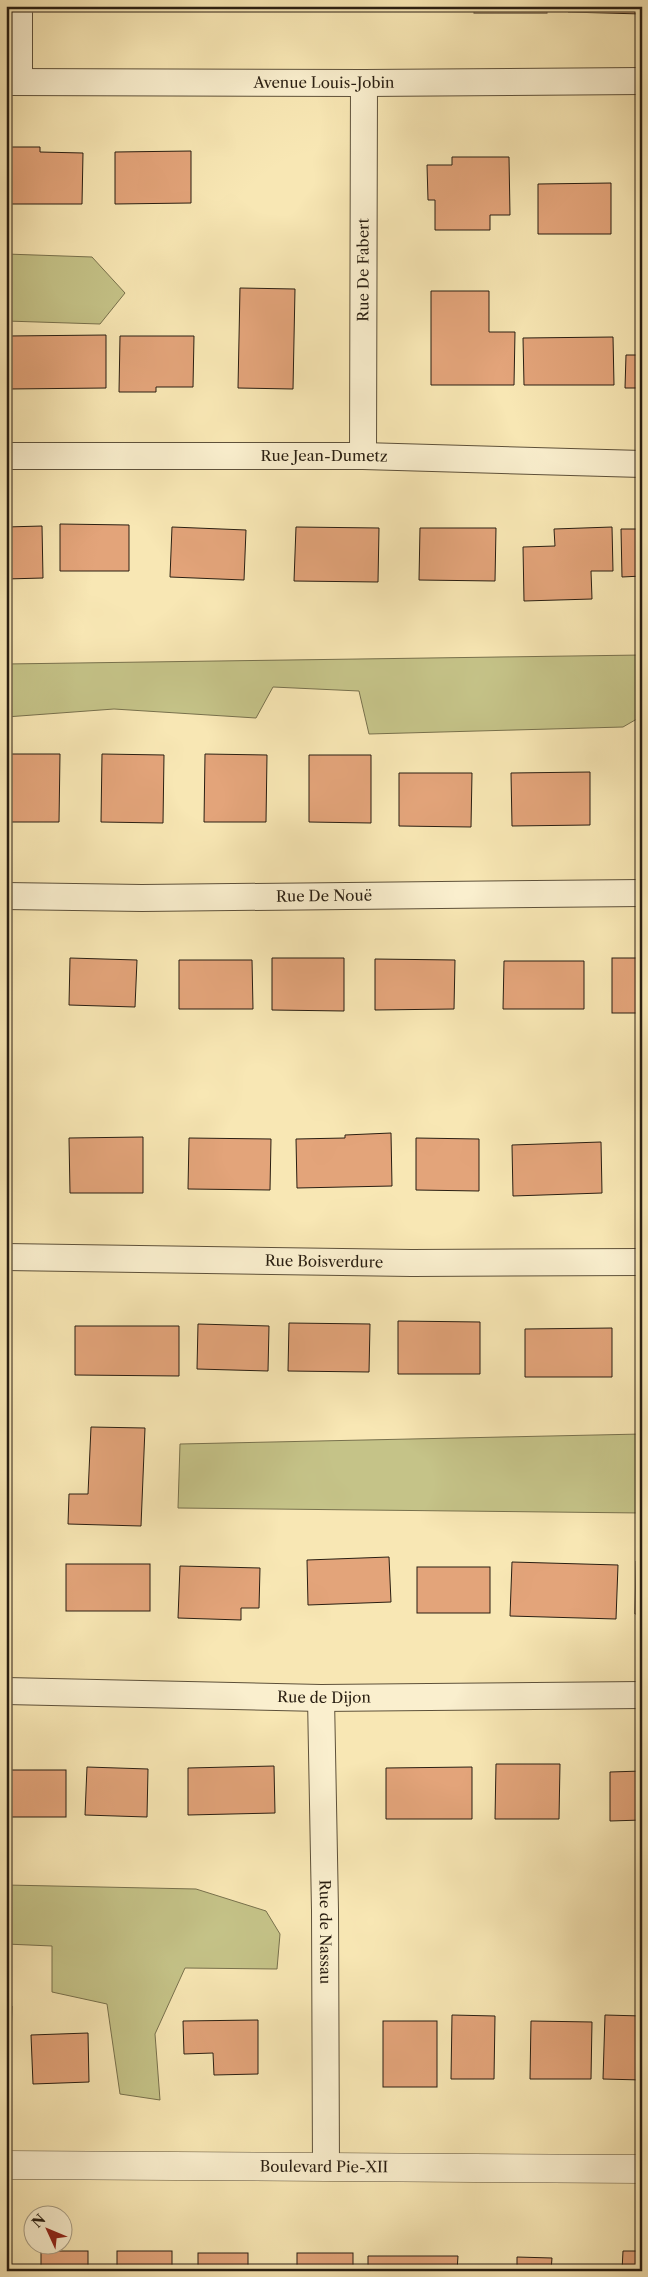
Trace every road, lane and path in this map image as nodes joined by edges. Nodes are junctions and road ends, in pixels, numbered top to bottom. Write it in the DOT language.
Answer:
graph roads {
  1 [pos="20,6"];
  2 [pos="642,81"];
  3 [pos="13,82"];
  4 [pos="364,83"];
  5 [pos="6,456"];
  6 [pos="363,456"];
  7 [pos="642,464"];
  8 [pos="642,893"];
  9 [pos="6,896"];
  10 [pos="6,1257"];
  11 [pos="642,1262"];
  12 [pos="6,1691"];
  13 [pos="642,1695"];
  14 [pos="321,1698"];
  15 [pos="6,2165"];
  16 [pos="326,2167"];
  17 [pos="642,2169"];
  1 -- 3 [label="street"];
  2 -- 4 [label="street, Avenue Louis-Jobin"];
  3 -- 4 [label="street, Avenue Louis-Jobin"];
  4 -- 6 [label="street, Rue De Fabert"];
  5 -- 6 [label="street, Rue Jean-Dumetz"];
  6 -- 7 [label="street, Rue Jean-Dumetz"];
  8 -- 9 [label="street, Rue De Nouë"];
  10 -- 11 [label="street, Rue Boisverdure"];
  12 -- 14 [label="street, Rue de Dijon"];
  13 -- 14 [label="street, Rue de Dijon"];
  14 -- 16 [label="street, Rue de Nassau"];
  15 -- 16 [label="street, Boulevard Pie-XII"];
  16 -- 17 [label="street, Boulevard Pie-XII"];
}
